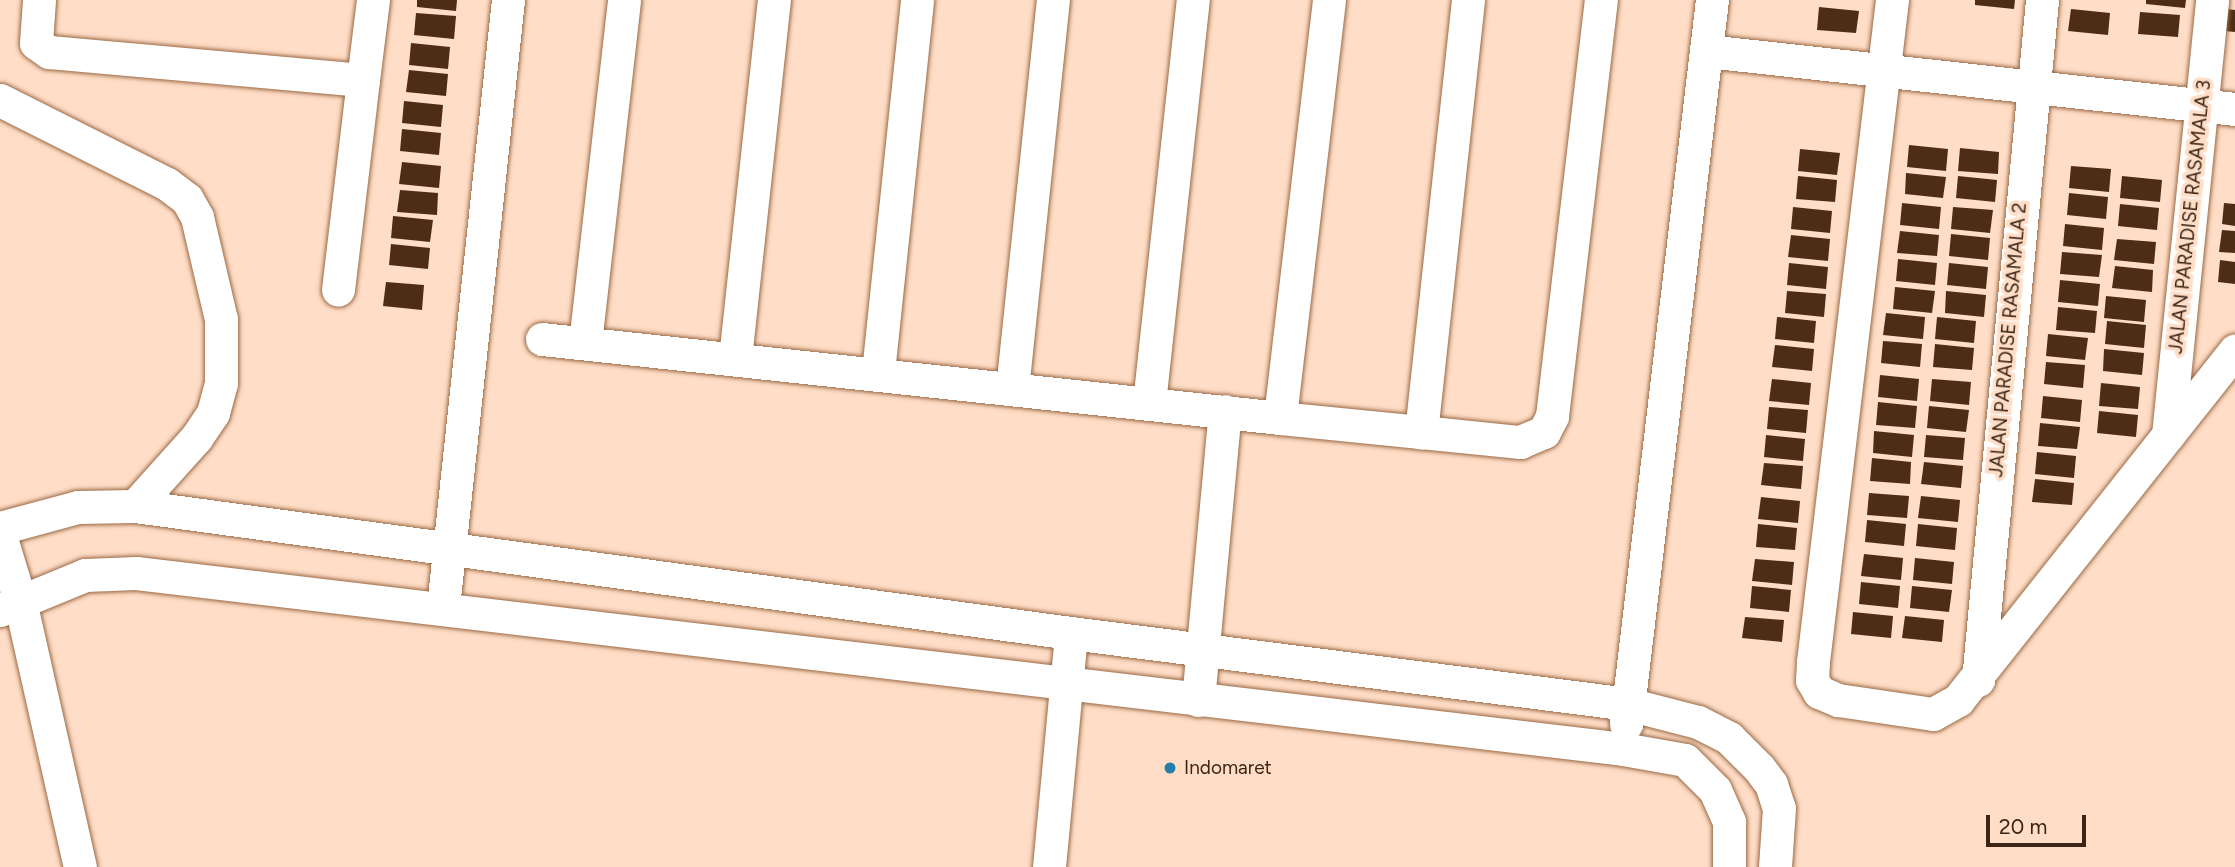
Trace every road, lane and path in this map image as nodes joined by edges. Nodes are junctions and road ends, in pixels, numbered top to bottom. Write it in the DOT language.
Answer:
graph roads {
  1 [pos="39,0"];
  2 [pos="373,0"];
  3 [pos="508,0"];
  4 [pos="624,0"];
  5 [pos="774,0"];
  6 [pos="917,0"];
  7 [pos="1053,0"];
  8 [pos="1193,0"];
  9 [pos="1329,0"];
  10 [pos="1468,0"];
  11 [pos="1601,0"];
  12 [pos="1712,0"];
  13 [pos="1892,0"];
  14 [pos="2042,0"];
  15 [pos="2212,0"];
  16 [pos="1707,51"];
  17 [pos="1884,70"];
  18 [pos="363,80"];
  19 [pos="2031,88"];
  20 [pos="0,100"];
  21 [pos="2201,106"];
  22 [pos="2235,109"];
  23 [pos="338,290"];
  24 [pos="542,339"];
  25 [pos="585,343"];
  26 [pos="2235,350"];
  27 [pos="735,358"];
  28 [pos="878,372"];
  29 [pos="1012,388"];
  30 [pos="1149,403"];
  31 [pos="1225,411"];
  32 [pos="1280,418"];
  33 [pos="1421,432"];
  34 [pos="2168,435"];
  35 [pos="135,506"];
  36 [pos="0,528"];
  37 [pos="0,535"];
  38 [pos="447,546"];
  39 [pos="10,606"];
  40 [pos="443,607"];
  41 [pos="1071,633"];
  42 [pos="1203,648"];
  43 [pos="1978,680"];
  44 [pos="1066,684"];
  45 [pos="1198,700"];
  46 [pos="1628,704"];
  47 [pos="1623,749"];
  48 [pos="80,867"];
  49 [pos="1049,867"];
  50 [pos="1729,867"];
  51 [pos="1775,867"];
  1 -- 18 [label="street"];
  2 -- 18 [label="street"];
  3 -- 38 [label="street"];
  4 -- 25 [label="street"];
  5 -- 27 [label="street"];
  6 -- 28 [label="street"];
  7 -- 29 [label="street"];
  8 -- 30 [label="street"];
  9 -- 32 [label="street"];
  10 -- 33 [label="street"];
  11 -- 33 [label="street"];
  12 -- 16 [label="street"];
  13 -- 17 [label="street"];
  14 -- 19 [label="street, JALAN PARADISE RASAMALA 2"];
  15 -- 21 [label="street, JALAN PARADISE RASAMALA 3"];
  16 -- 17 [label="street"];
  16 -- 46 [label="street"];
  17 -- 19 [label="street"];
  17 -- 43 [label="street"];
  18 -- 23 [label="street"];
  19 -- 21 [label="street"];
  19 -- 43 [label="street, JALAN PARADISE RASAMALA 2"];
  20 -- 35 [label="street"];
  21 -- 22 [label="street"];
  21 -- 34 [label="street, JALAN PARADISE RASAMALA 3"];
  24 -- 25 [label="street"];
  25 -- 27 [label="street"];
  26 -- 34 [label="street"];
  27 -- 28 [label="street"];
  28 -- 29 [label="street"];
  29 -- 30 [label="street"];
  30 -- 31 [label="street"];
  31 -- 32 [label="street"];
  31 -- 42 [label="street"];
  32 -- 33 [label="street"];
  34 -- 43 [label="street"];
  35 -- 36 [label="street"];
  35 -- 38 [label="street"];
  37 -- 39 [label="street"];
  38 -- 40 [label="street"];
  38 -- 41 [label="street"];
  39 -- 40 [label="street"];
  39 -- 48 [label="street"];
  40 -- 44 [label="street"];
  41 -- 42 [label="street"];
  41 -- 44 [label="street"];
  42 -- 45 [label="street"];
  42 -- 46 [label="street"];
  44 -- 45 [label="street"];
  44 -- 49 [label="street"];
  45 -- 47 [label="street"];
  46 -- 47 [label="street"];
  46 -- 51 [label="street"];
  47 -- 50 [label="street"];
}
